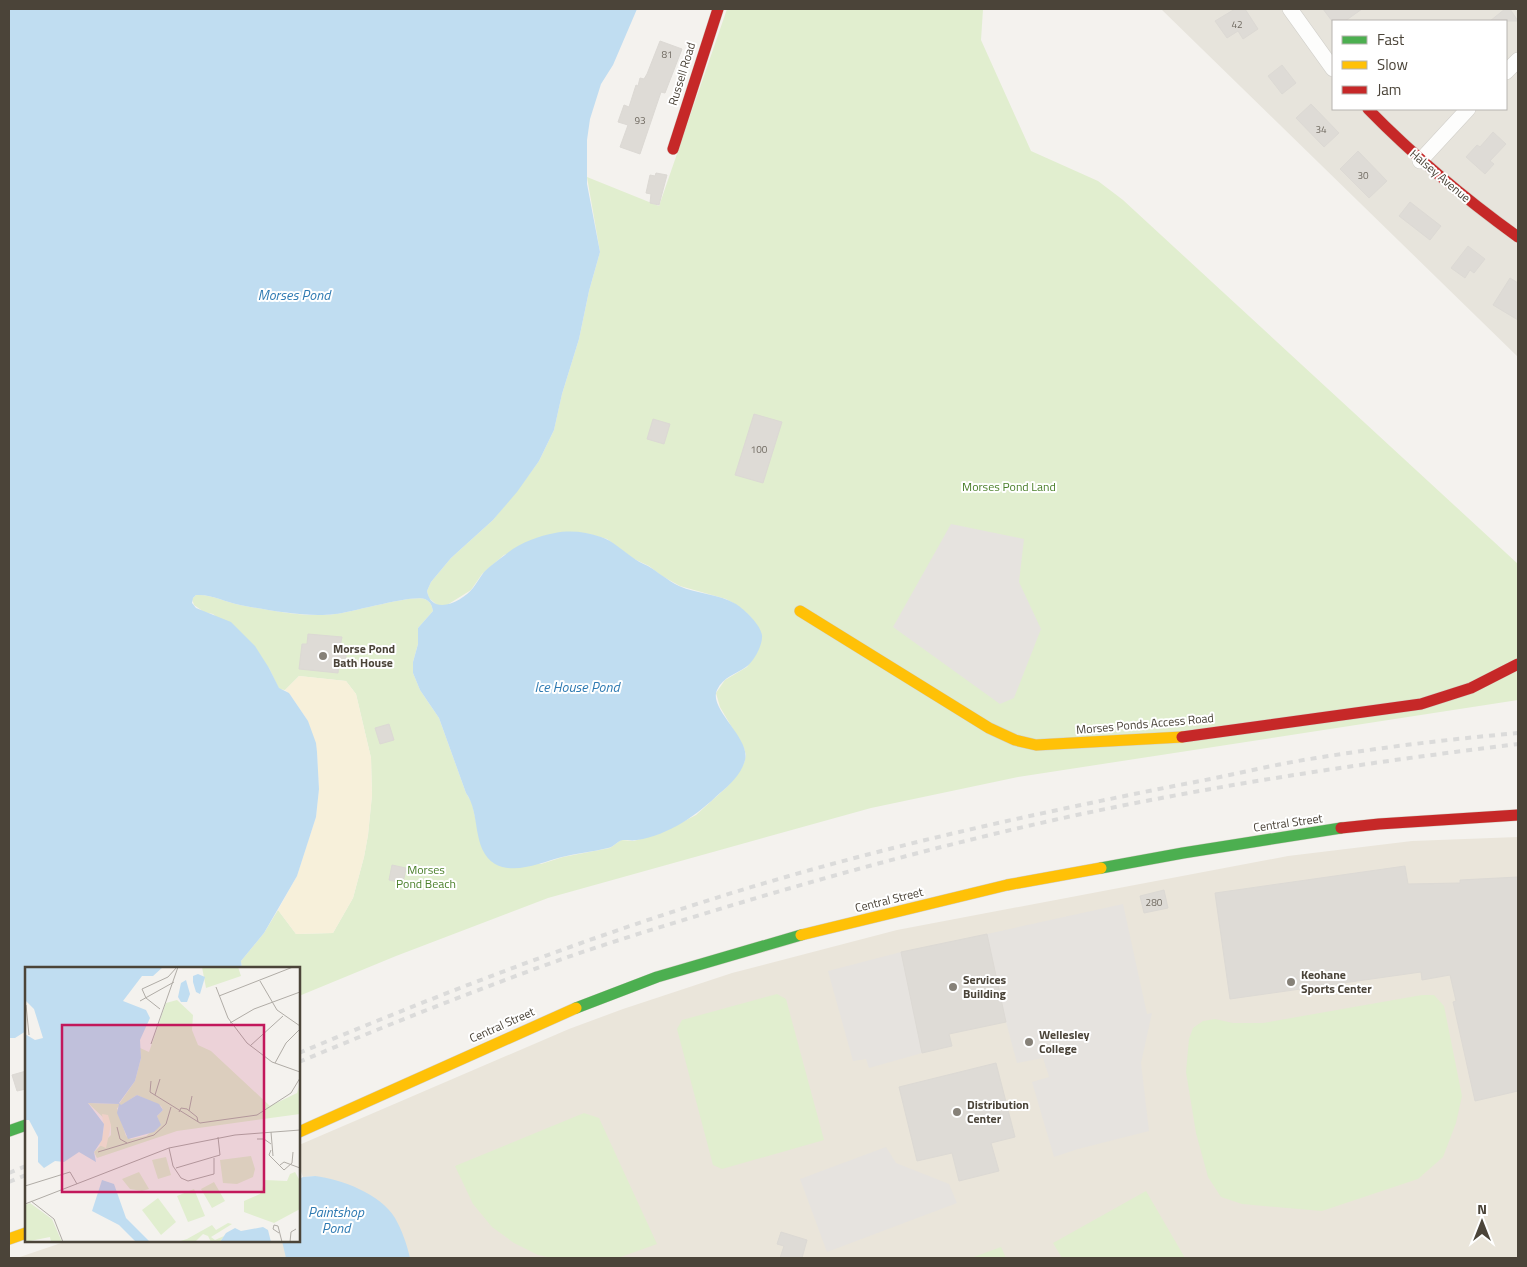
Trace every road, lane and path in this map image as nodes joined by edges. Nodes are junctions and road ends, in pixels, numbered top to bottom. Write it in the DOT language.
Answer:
graph roads {
  1 [pos="718,9"];
  2 [pos="1290,9"];
  3 [pos="1518,60"];
  4 [pos="1332,68"];
  5 [pos="1507,71"];
  6 [pos="1369,110"];
  7 [pos="1467,110"];
  8 [pos="673,149"];
  9 [pos="1420,161"];
  10 [pos="1518,237"];
  11 [pos="800,611"];
  12 [pos="1518,664"];
  13 [pos="1518,815"];
  14 [pos="25,1125"];
  15 [pos="9,1131"];
  16 [pos="300,1132"];
  17 [pos="25,1233"];
  18 [pos="9,1240"];
  1 -- 8 [label="main road, Russell Road"];
  2 -- 4 [label="street"];
  3 -- 5 [label="street"];
  6 -- 9 [label="main road, Halsey Avenue"];
  7 -- 9 [label="street"];
  9 -- 10 [label="main road, Halsey Avenue"];
  11 -- 12 [label="main road, Morses Ponds Access Road"];
  13 -- 16 [label="main road, Central Street"];
  14 -- 15 [label="main road"];
  17 -- 18 [label="main road"];
}
